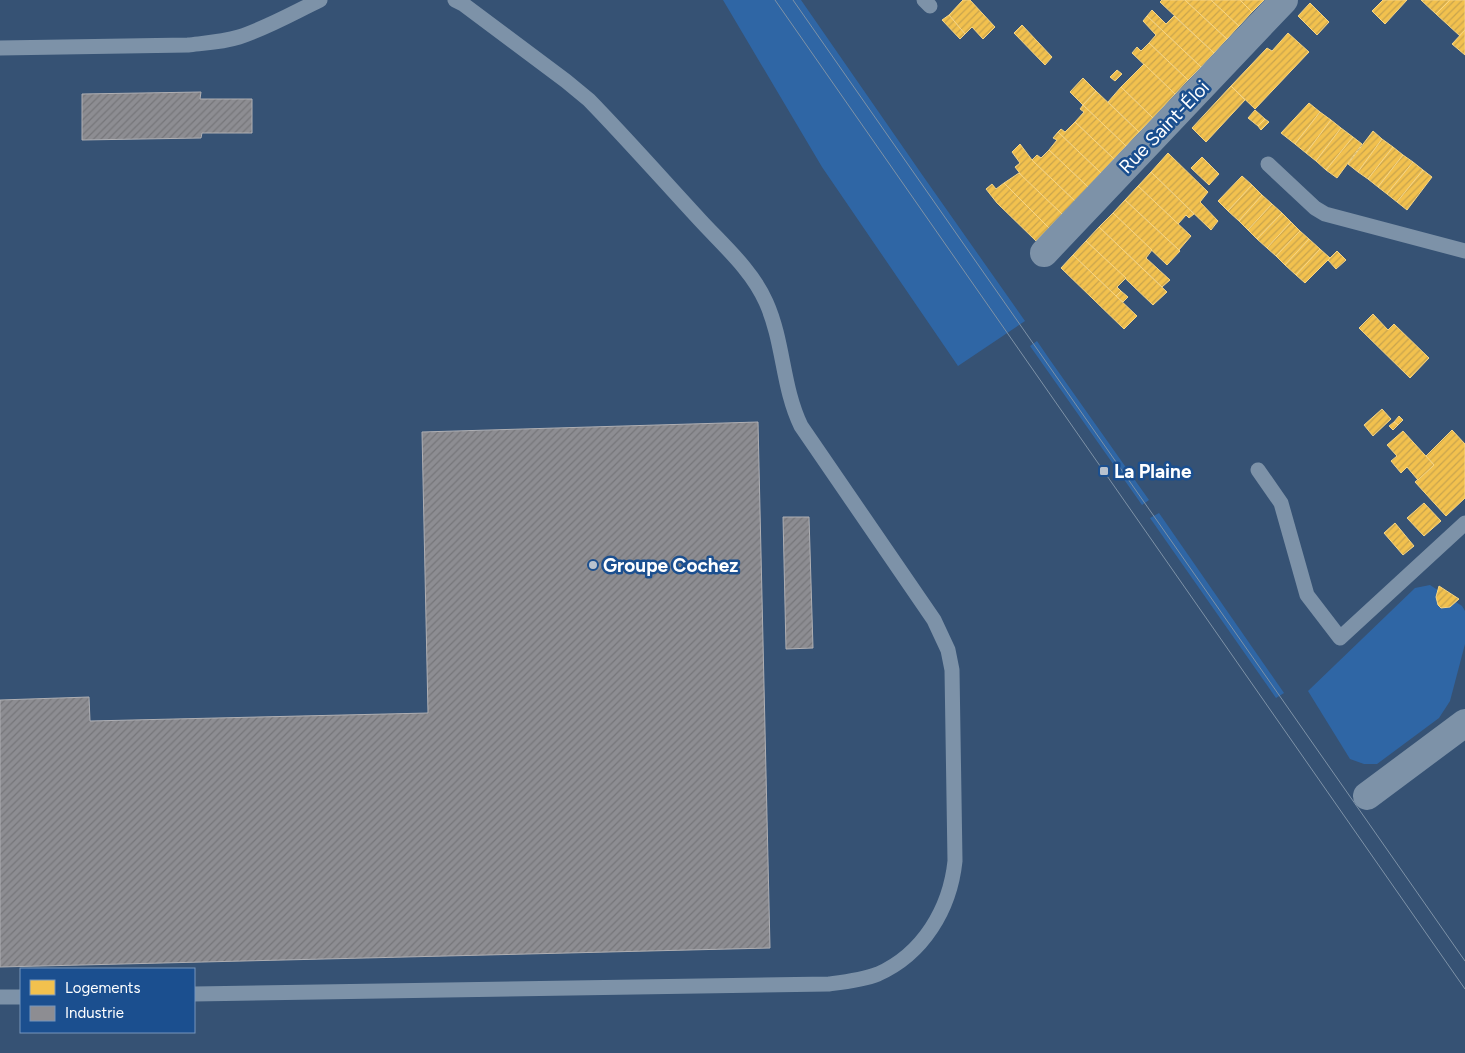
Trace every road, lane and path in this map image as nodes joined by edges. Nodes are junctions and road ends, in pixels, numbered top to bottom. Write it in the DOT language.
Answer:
graph roads {
  1 [pos="320,0"];
  2 [pos="455,0"];
  3 [pos="1284,0"];
  4 [pos="0,48"];
  5 [pos="1268,164"];
  6 [pos="1465,251"];
  7 [pos="1044,253"];
  8 [pos="1258,470"];
  9 [pos="1465,523"];
  10 [pos="1465,724"];
  11 [pos="1367,796"];
  12 [pos="195,994"];
  13 [pos="20,996"];
  14 [pos="0,997"];
  1 -- 4 [label="lane"];
  2 -- 12 [label="lane"];
  3 -- 7 [label="street, Rue Saint-Éloi"];
  5 -- 6 [label="lane"];
  8 -- 9 [label="lane"];
  10 -- 11 [label="street"];
  13 -- 14 [label="lane"];
}
